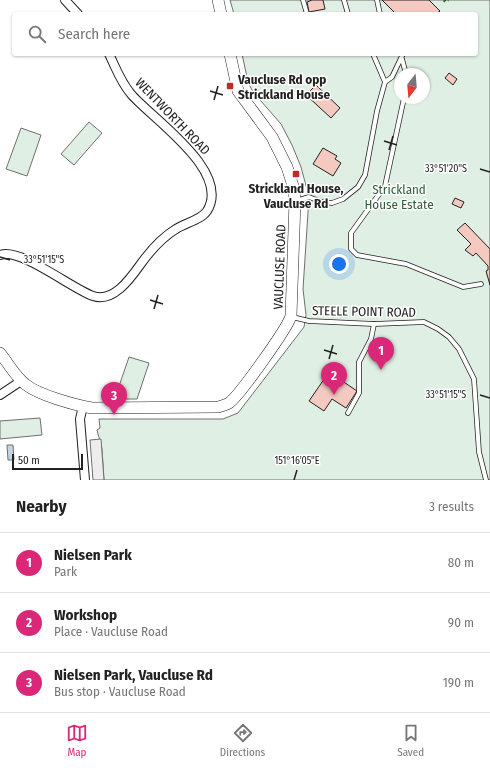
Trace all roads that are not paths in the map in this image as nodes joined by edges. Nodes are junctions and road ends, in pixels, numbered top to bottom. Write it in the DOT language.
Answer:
graph roads {
  1 [pos="65,0"];
  2 [pos="218,0"];
  3 [pos="303,0"];
  4 [pos="344,0"];
  5 [pos="376,0"];
  6 [pos="76,12"];
  7 [pos="221,12"];
  8 [pos="306,12"];
  9 [pos="347,12"];
  10 [pos="379,12"];
  11 [pos="110,56"];
  12 [pos="230,56"];
  13 [pos="374,56"];
  14 [pos="403,56"];
  15 [pos="402,59"];
  16 [pos="404,68"];
  17 [pos="385,82"];
  18 [pos="403,104"];
  19 [pos="295,201"];
  20 [pos="0,255"];
  21 [pos="481,284"];
  22 [pos="291,316"];
  23 [pos="374,324"];
  24 [pos="0,353"];
  25 [pos="21,381"];
  26 [pos="0,395"];
  27 [pos="82,406"];
  28 [pos="348,413"];
  29 [pos="85,480"];
  30 [pos="486,480"];
  1 -- 6 [label="street"];
  2 -- 7 [label="street"];
  3 -- 8 [label="lane"];
  4 -- 9 [label="lane"];
  5 -- 10 [label="lane"];
  11 -- 20 [label="street, WENTWORTH ROAD"];
  12 -- 19 [label="street, VAUCLUSE ROAD"];
  13 -- 17 [label="lane"];
  14 -- 15 [label="lane"];
  15 -- 16 [label="lane"];
  15 -- 17 [label="lane"];
  17 -- 19 [label="lane"];
  18 -- 21 [label="lane"];
  19 -- 22 [label="street, VAUCLUSE ROAD"];
  22 -- 23 [label="lane, STEELE POINT ROAD"];
  22 -- 27 [label="street, VAUCLUSE ROAD"];
  23 -- 28 [label="lane"];
  23 -- 30 [label="lane, STEELE POINT ROAD"];
  24 -- 25 [label="street"];
  25 -- 26 [label="street"];
  25 -- 27 [label="street"];
  27 -- 29 [label="street"];
}
